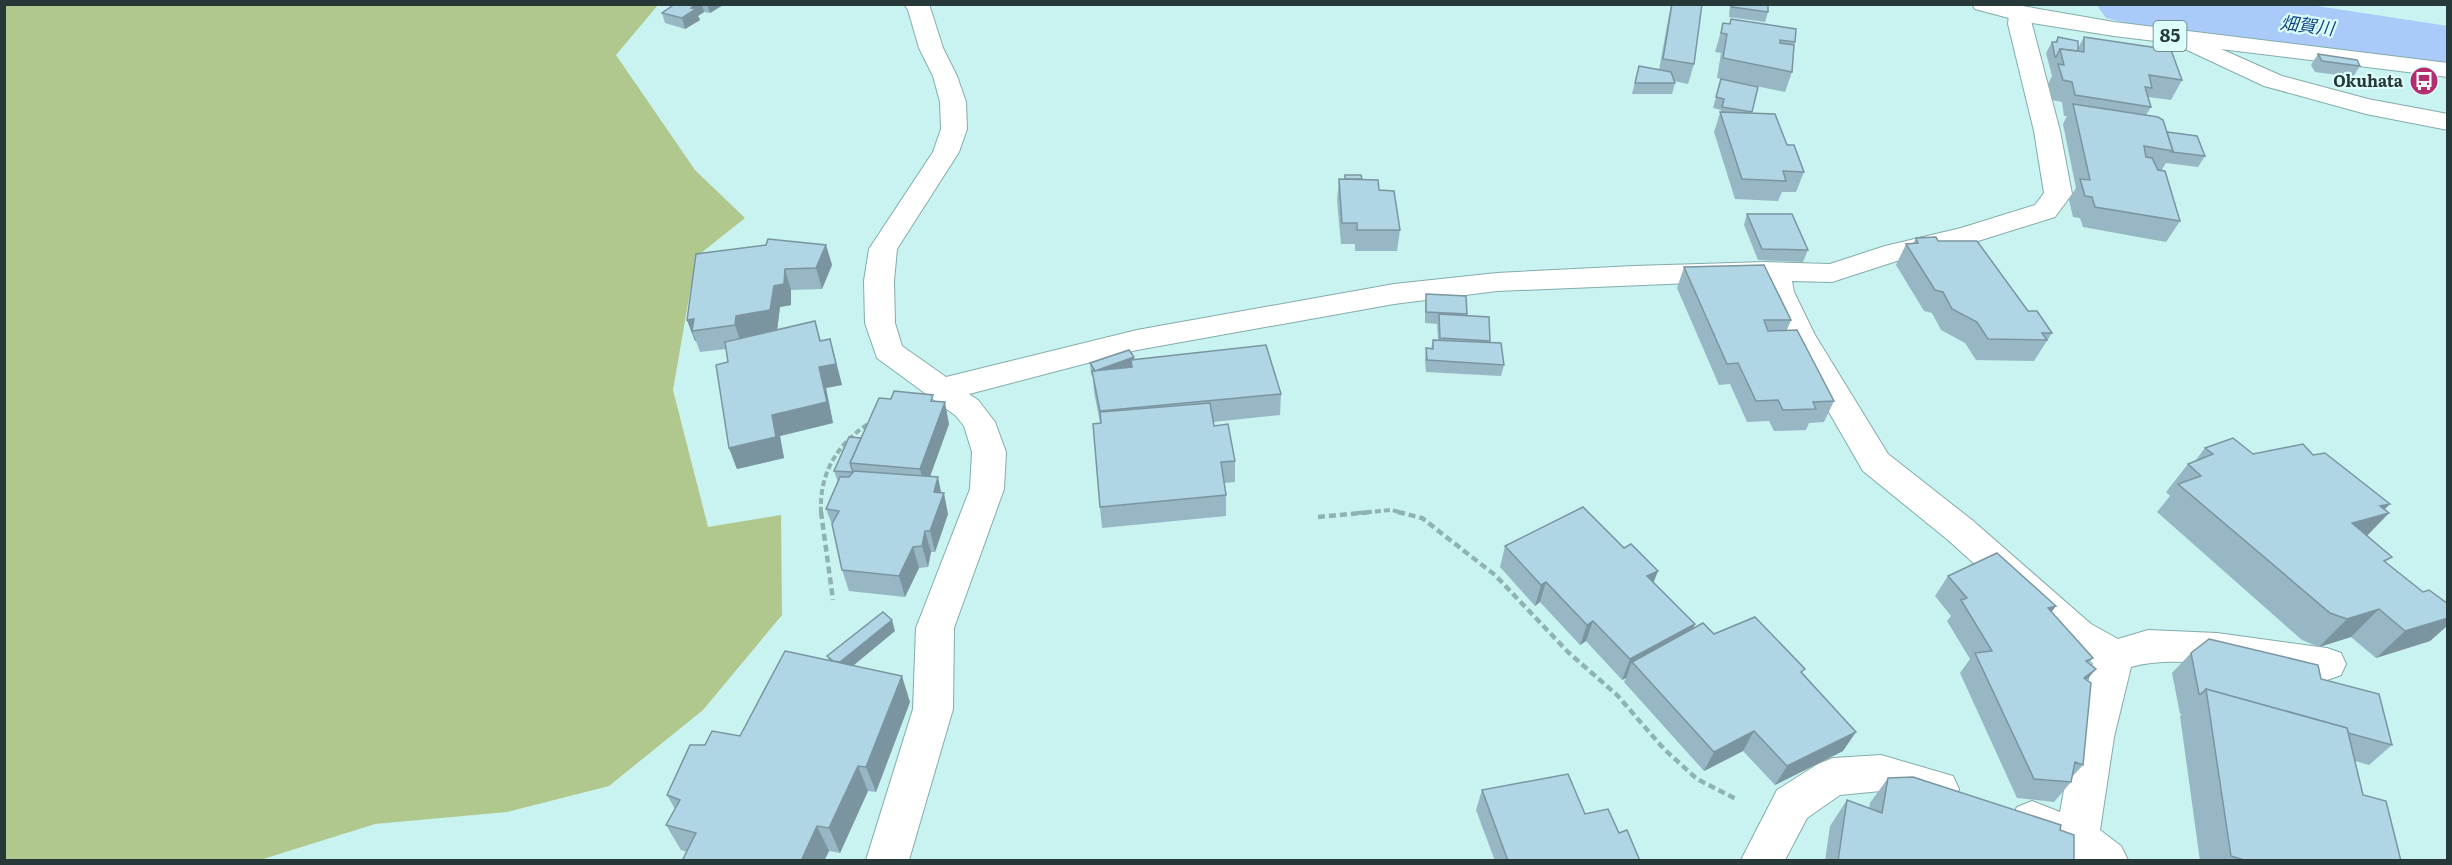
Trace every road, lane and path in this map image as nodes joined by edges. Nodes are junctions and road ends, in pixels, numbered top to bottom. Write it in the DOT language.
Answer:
graph roads {
  1 [pos="915,4"];
  2 [pos="1983,4"];
  3 [pos="2020,14"];
  4 [pos="2178,37"];
  5 [pos="2448,70"];
  6 [pos="2448,122"];
  7 [pos="1774,271"];
  8 [pos="938,386"];
  9 [pos="1318,517"];
  10 [pos="833,600"];
  11 [pos="2114,656"];
  12 [pos="2327,664"];
  13 [pos="1782,822"];
  14 [pos="2092,849"];
  15 [pos="887,861"];
  16 [pos="1762,861"];
  1 -- 8 [label="street"];
  2 -- 3 [label="street, 85"];
  3 -- 4 [label="street, 85"];
  3 -- 7 [label="street"];
  4 -- 5 [label="street, 85"];
  4 -- 6 [label="street"];
  7 -- 8 [label="street"];
  7 -- 11 [label="street"];
  8 -- 10 [label="path"];
  8 -- 15 [label="street"];
  9 -- 13 [label="path"];
  11 -- 12 [label="street"];
  11 -- 14 [label="street"];
  13 -- 14 [label="street"];
  13 -- 16 [label="street"];
}
